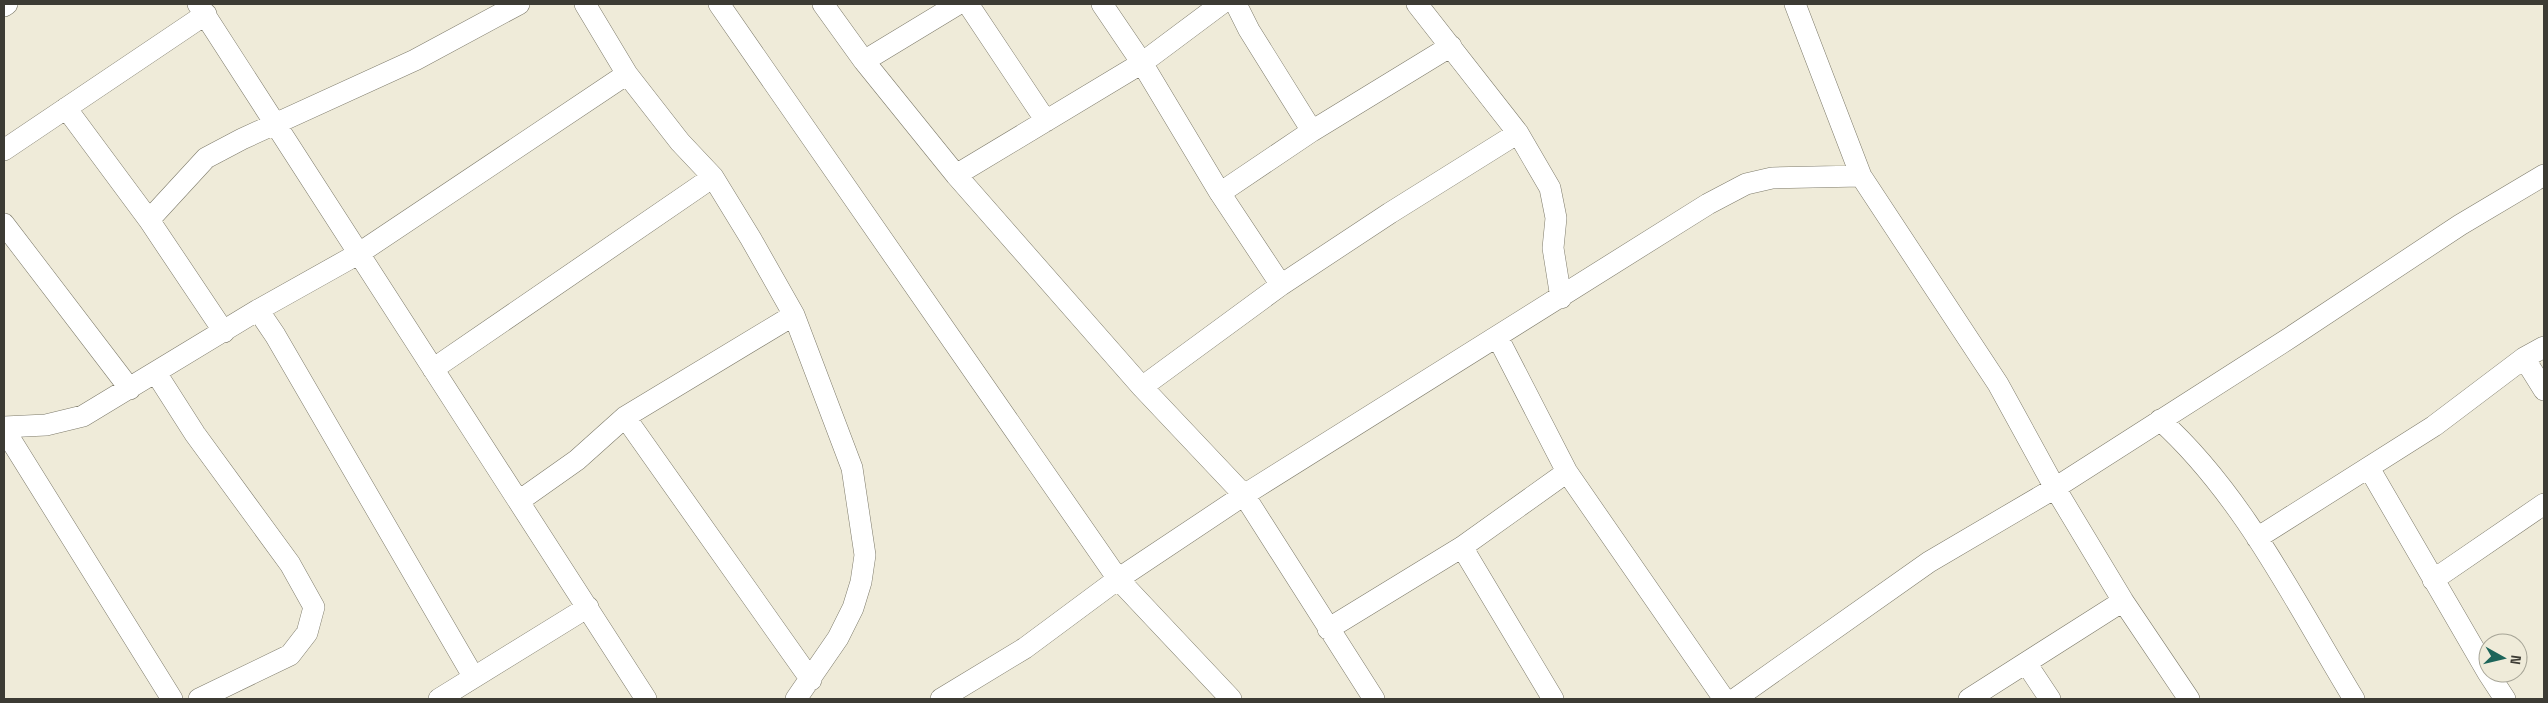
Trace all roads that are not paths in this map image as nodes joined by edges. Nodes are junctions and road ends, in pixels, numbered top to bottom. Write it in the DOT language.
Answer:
graph roads {
  1 [pos="519,4"];
  2 [pos="585,4"];
  3 [pos="719,4"];
  4 [pos="823,4"];
  5 [pos="958,4"];
  6 [pos="968,4"];
  7 [pos="1102,4"];
  8 [pos="1221,4"];
  9 [pos="1236,4"];
  10 [pos="1417,4"];
  11 [pos="1796,4"];
  12 [pos="202,9"];
  13 [pos="1451,46"];
  14 [pos="864,61"];
  15 [pos="1142,63"];
  16 [pos="627,74"];
  17 [pos="66,108"];
  18 [pos="1046,121"];
  19 [pos="275,124"];
  20 [pos="1312,131"];
  21 [pos="1518,133"];
  22 [pos="4,150"];
  23 [pos="956,175"];
  24 [pos="2544,175"];
  25 [pos="1861,176"];
  26 [pos="713,177"];
  27 [pos="1220,193"];
  28 [pos="149,220"];
  29 [pos="4,224"];
  30 [pos="358,254"];
  31 [pos="1281,285"];
  32 [pos="1561,298"];
  33 [pos="258,310"];
  34 [pos="794,315"];
  35 [pos="224,332"];
  36 [pos="1498,338"];
  37 [pos="2544,347"];
  38 [pos="2524,358"];
  39 [pos="433,369"];
  40 [pos="156,373"];
  41 [pos="1142,387"];
  42 [pos="130,389"];
  43 [pos="2544,390"];
  44 [pos="625,417"];
  45 [pos="2160,420"];
  46 [pos="4,428"];
  47 [pos="2369,468"];
  48 [pos="1567,472"];
  49 [pos="2055,488"];
  50 [pos="1244,495"];
  51 [pos="519,501"];
  52 [pos="2544,504"];
  53 [pos="2257,538"];
  54 [pos="1462,547"];
  55 [pos="1118,579"];
  56 [pos="2433,580"];
  57 [pos="2123,602"];
  58 [pos="588,607"];
  59 [pos="1328,629"];
  60 [pos="2478,656"];
  61 [pos="2026,663"];
  62 [pos="473,676"];
  63 [pos="811,680"];
  64 [pos="2495,683"];
  65 [pos="172,699"];
  66 [pos="199,699"];
  67 [pos="440,699"];
  68 [pos="646,699"];
  69 [pos="796,699"];
  70 [pos="941,699"];
  71 [pos="1231,699"];
  72 [pos="1374,699"];
  73 [pos="1553,699"];
  74 [pos="1724,699"];
  75 [pos="1735,699"];
  76 [pos="1969,699"];
  77 [pos="2050,699"];
  78 [pos="2189,699"];
  79 [pos="2354,699"];
  80 [pos="2505,699"];
  1 -- 19 [label="street"];
  2 -- 16 [label="street"];
  3 -- 55 [label="street"];
  4 -- 14 [label="street"];
  5 -- 14 [label="street"];
  6 -- 18 [label="street"];
  7 -- 15 [label="street"];
  8 -- 15 [label="street"];
  9 -- 20 [label="street"];
  10 -- 13 [label="street"];
  11 -- 25 [label="street"];
  12 -- 17 [label="street"];
  12 -- 19 [label="street"];
  13 -- 20 [label="street"];
  13 -- 21 [label="street"];
  14 -- 23 [label="street"];
  15 -- 18 [label="street"];
  15 -- 27 [label="street"];
  16 -- 26 [label="street"];
  16 -- 30 [label="street"];
  17 -- 22 [label="street"];
  17 -- 28 [label="street"];
  18 -- 23 [label="street"];
  19 -- 28 [label="street"];
  19 -- 30 [label="street"];
  20 -- 27 [label="street"];
  21 -- 31 [label="street"];
  21 -- 32 [label="street"];
  23 -- 41 [label="street"];
  24 -- 45 [label="street"];
  25 -- 32 [label="street"];
  25 -- 49 [label="street"];
  26 -- 34 [label="street"];
  26 -- 39 [label="street"];
  27 -- 31 [label="street"];
  28 -- 35 [label="street"];
  29 -- 42 [label="street"];
  30 -- 33 [label="street"];
  30 -- 39 [label="street"];
  31 -- 41 [label="street"];
  32 -- 36 [label="street"];
  33 -- 35 [label="street"];
  33 -- 62 [label="street"];
  34 -- 44 [label="street"];
  34 -- 63 [label="street"];
  35 -- 40 [label="street"];
  36 -- 48 [label="street"];
  36 -- 50 [label="street"];
  37 -- 38 [label="street"];
  38 -- 43 [label="street"];
  38 -- 47 [label="street"];
  39 -- 51 [label="street"];
  40 -- 42 [label="street"];
  40 -- 66 [label="street"];
  41 -- 50 [label="street"];
  42 -- 46 [label="street"];
  44 -- 51 [label="street"];
  44 -- 63 [label="street"];
  45 -- 49 [label="street"];
  45 -- 53 [label="street"];
  46 -- 65 [label="street"];
  47 -- 53 [label="street"];
  47 -- 56 [label="street"];
  48 -- 54 [label="street"];
  48 -- 74 [label="street"];
  49 -- 57 [label="street"];
  49 -- 75 [label="street"];
  50 -- 55 [label="street"];
  50 -- 59 [label="street"];
  51 -- 58 [label="street"];
  52 -- 56 [label="street"];
  53 -- 79 [label="street"];
  54 -- 59 [label="street"];
  54 -- 73 [label="street"];
  55 -- 70 [label="street"];
  55 -- 71 [label="street"];
  56 -- 60 [label="street"];
  57 -- 61 [label="street"];
  57 -- 78 [label="street"];
  58 -- 62 [label="street"];
  58 -- 68 [label="street"];
  59 -- 72 [label="street"];
  61 -- 76 [label="street"];
  61 -- 77 [label="street"];
  62 -- 67 [label="street"];
  63 -- 69 [label="street"];
  64 -- 80 [label="street"];
}
